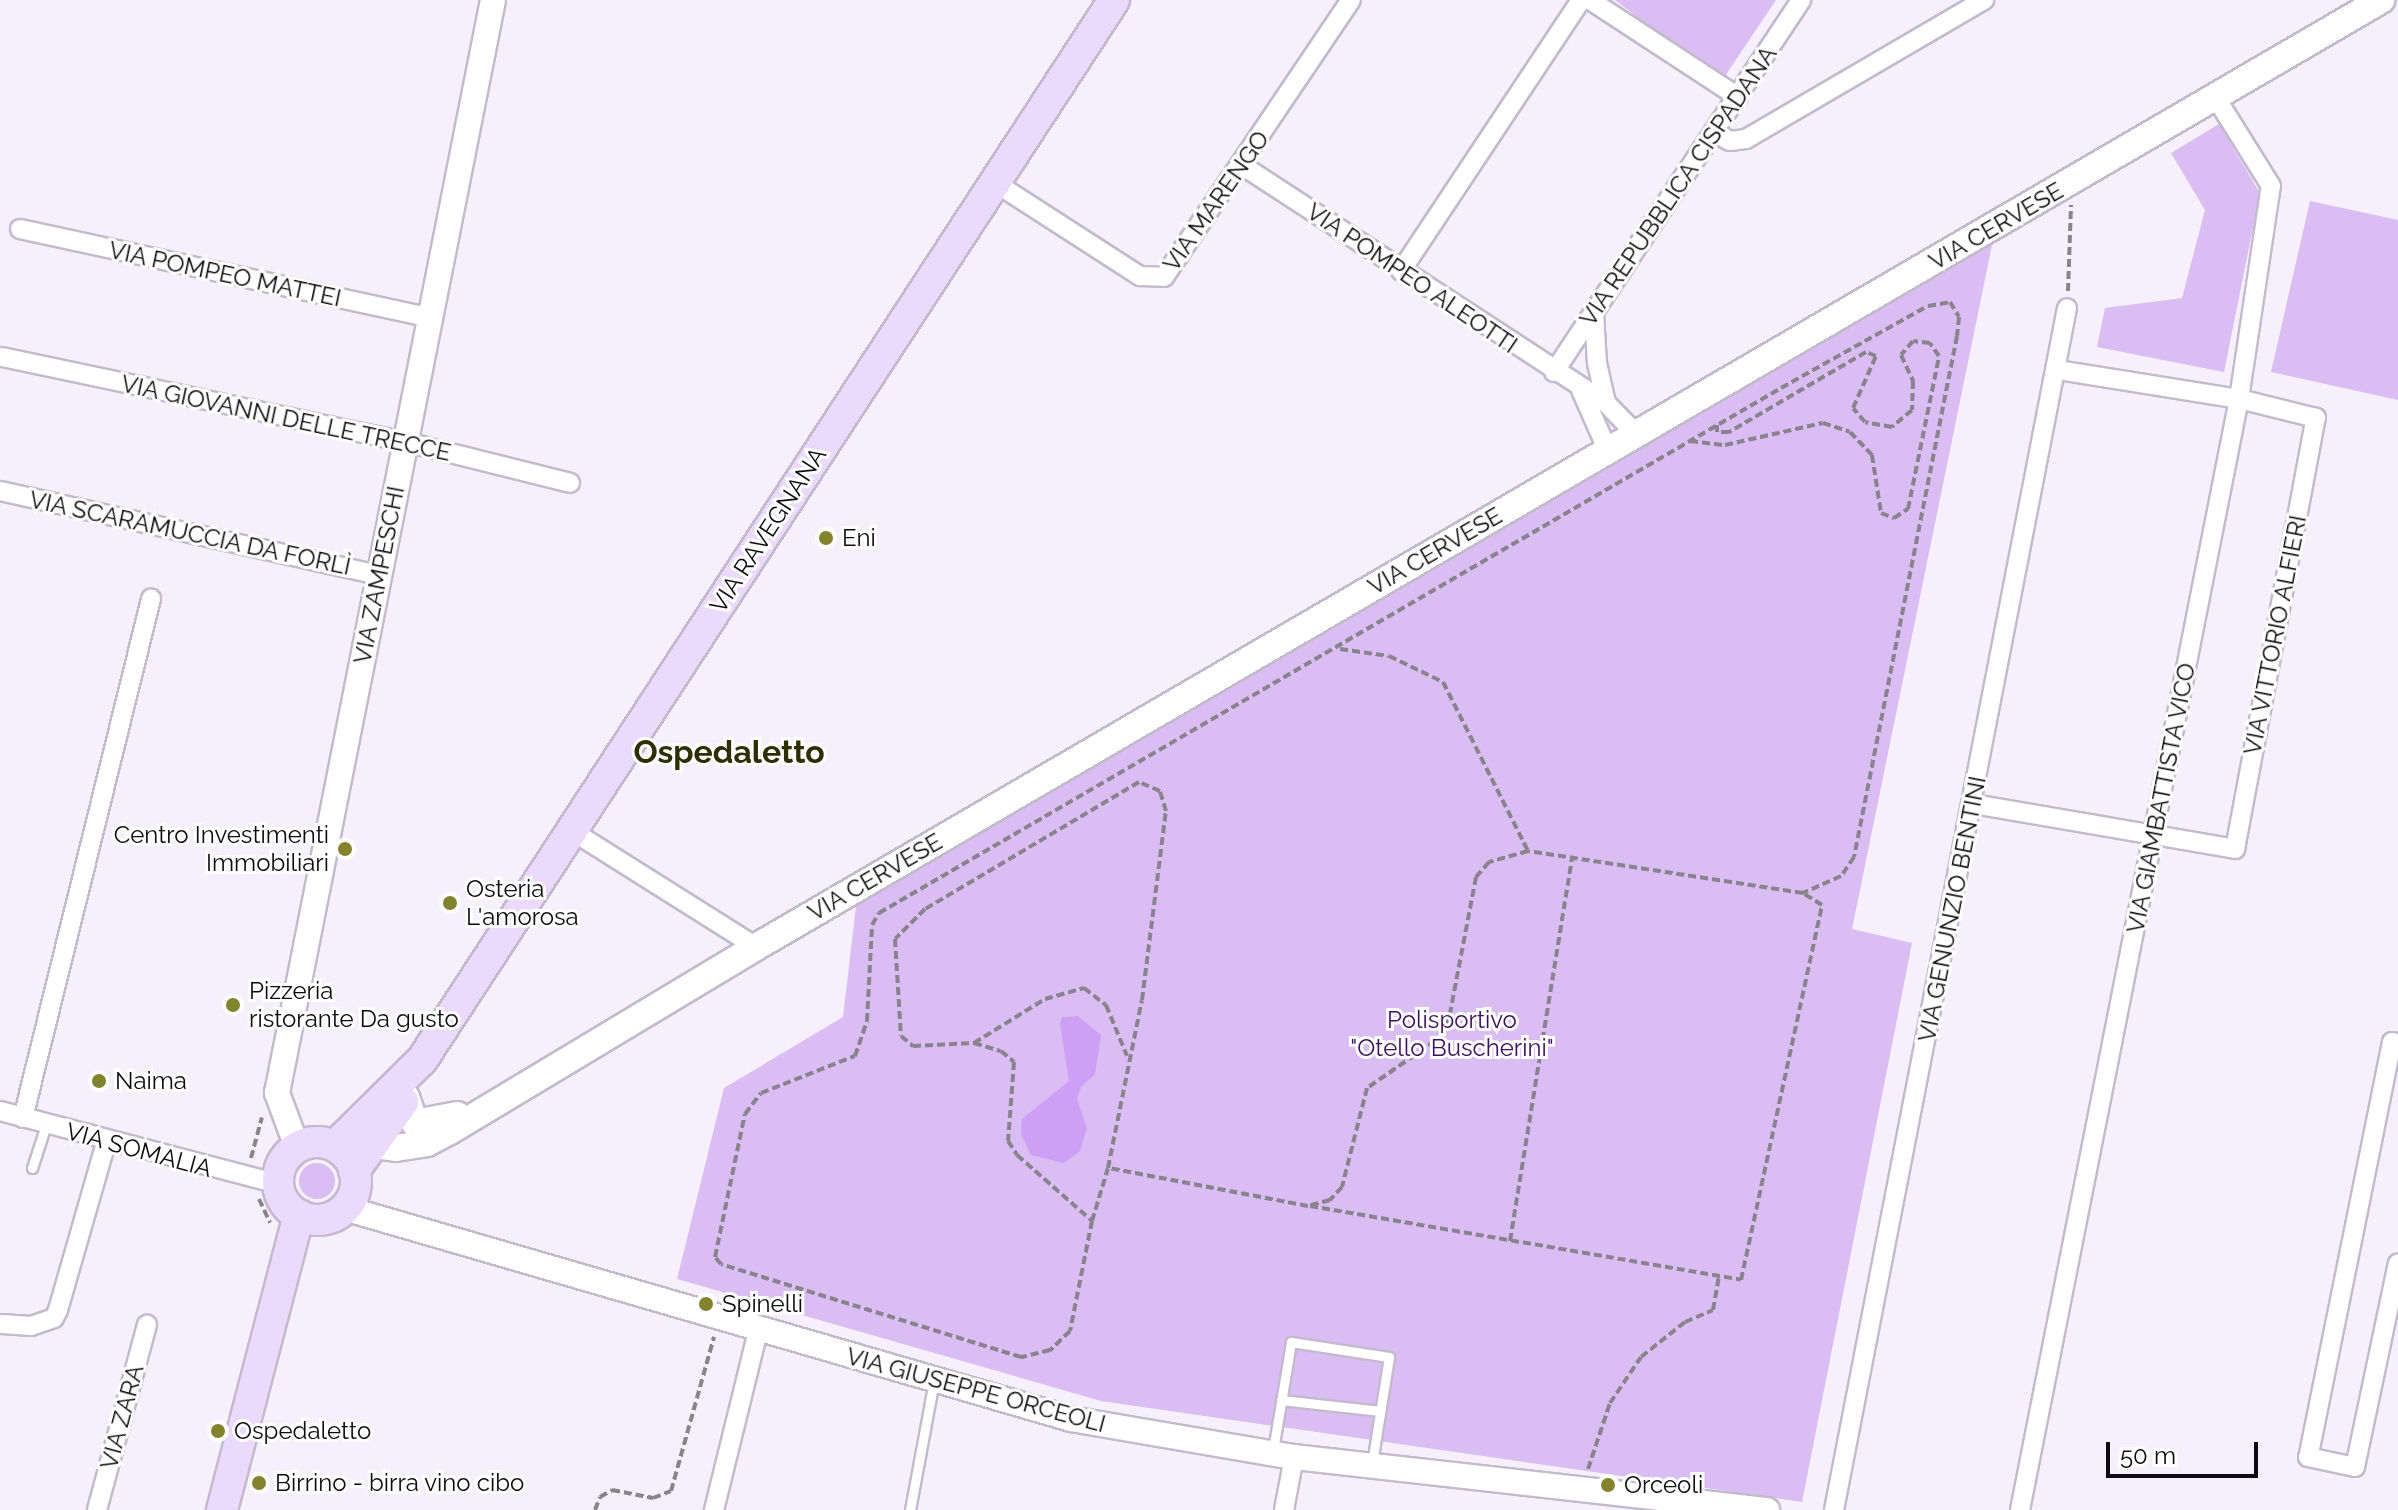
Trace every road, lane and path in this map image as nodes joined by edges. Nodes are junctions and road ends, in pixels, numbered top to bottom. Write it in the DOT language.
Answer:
graph roads {
  1 [pos="493,0"];
  2 [pos="1114,0"];
  3 [pos="1351,0"];
  4 [pos="1581,0"];
  5 [pos="1590,0"];
  6 [pos="1801,0"];
  7 [pos="1984,0"];
  8 [pos="2381,0"];
  9 [pos="1738,97"];
  10 [pos="2216,98"];
  11 [pos="1715,133"];
  12 [pos="1243,166"];
  13 [pos="994,182"];
  14 [pos="2069,199"];
  15 [pos="20,229"];
  16 [pos="1401,271"];
  17 [pos="2067,308"];
  18 [pos="1594,313"];
  19 [pos="430,318"];
  20 [pos="2,357"];
  21 [pos="2058,370"];
  22 [pos="1554,372"];
  23 [pos="1581,390"];
  24 [pos="2239,399"];
  25 [pos="1606,403"];
  26 [pos="1717,425"];
  27 [pos="1636,434"];
  28 [pos="1690,441"];
  29 [pos="406,442"];
  30 [pos="1608,451"];
  31 [pos="570,483"];
  32 [pos="0,491"];
  33 [pos="379,575"];
  34 [pos="151,599"];
  35 [pos="1337,648"];
  36 [pos="1973,804"];
  37 [pos="572,831"];
  38 [pos="2153,835"];
  39 [pos="1528,851"];
  40 [pos="1572,858"];
  41 [pos="1803,893"];
  42 [pos="756,947"];
  43 [pos="974,1043"];
  44 [pos="2398,1044"];
  45 [pos="1128,1058"];
  46 [pos="422,1060"];
  47 [pos="406,1097"];
  48 [pos="491,1104"];
  49 [pos="0,1111"];
  50 [pos="23,1118"];
  51 [pos="46,1125"];
  52 [pos="106,1143"];
  53 [pos="373,1145"];
  54 [pos="335,1146"];
  55 [pos="297,1147"];
  56 [pos="32,1168"];
  57 [pos="1108,1168"];
  58 [pos="354,1171"];
  59 [pos="278,1184"];
  60 [pos="1308,1206"];
  61 [pos="344,1208"];
  62 [pos="299,1215"];
  63 [pos="1092,1221"];
  64 [pos="1510,1241"];
  65 [pos="2398,1263"];
  66 [pos="1719,1276"];
  67 [pos="719,1319"];
  68 [pos="2,1324"];
  69 [pos="147,1325"];
  70 [pos="758,1331"];
  71 [pos="934,1380"];
  72 [pos="1281,1400"];
  73 [pos="1380,1411"];
  74 [pos="1283,1455"];
  75 [pos="1372,1467"];
  76 [pos="1588,1471"];
  77 [pos="97,1510"];
  78 [pos="222,1510"];
  79 [pos="595,1510"];
  80 [pos="714,1510"];
  81 [pos="910,1510"];
  82 [pos="1284,1510"];
  83 [pos="1767,1510"];
  84 [pos="1834,1510"];
  85 [pos="2020,1510"];
  1 -- 19 [label="street, VIA ZAMPESCHI"];
  2 -- 13 [label="main road, VIA RAVEGNANA"];
  3 -- 12 [label="street, VIA MARENGO"];
  4 -- 16 [label="street"];
  5 -- 9 [label="street"];
  6 -- 9 [label="street, VIA REPUBBLICA CISPADANA"];
  7 -- 11 [label="street"];
  8 -- 10 [label="main road, VIA CERVESE"];
  9 -- 11 [label="street, VIA REPUBBLICA CISPADANA"];
  10 -- 24 [label="street, VIA GIAMBATTISTA VICO"];
  10 -- 27 [label="main road, VIA CERVESE"];
  11 -- 18 [label="street, VIA REPUBBLICA CISPADANA"];
  12 -- 13 [label="street, VIA MARENGO"];
  12 -- 16 [label="street, VIA POMPEO ALEOTTI"];
  13 -- 37 [label="main road, VIA RAVEGNANA"];
  14 -- 17 [label="path"];
  15 -- 19 [label="street, VIA POMPEO MATTEI"];
  16 -- 22 [label="street, VIA POMPEO ALEOTTI"];
  17 -- 21 [label="street, VIA GENUNZIO BENTINI"];
  18 -- 22 [label="street, VIA REPUBBLICA CISPADANA"];
  18 -- 25 [label="street"];
  19 -- 29 [label="street, VIA ZAMPESCHI"];
  20 -- 29 [label="street, VIA GIOVANNI DELLE TRECCE"];
  21 -- 24 [label="street"];
  21 -- 36 [label="street, VIA GENUNZIO BENTINI"];
  22 -- 23 [label="street, VIA POMPEO ALEOTTI"];
  23 -- 25 [label="street, VIA POMPEO ALEOTTI"];
  23 -- 30 [label="street"];
  24 -- 38 [label="street, VIA GIAMBATTISTA VICO"];
  24 -- 38 [label="street, VIA VITTORIO ALFIERI"];
  25 -- 27 [label="street"];
  26 -- 28 [label="path"];
  26 -- 28 [label="path"];
  26 -- 41 [label="path"];
  27 -- 30 [label="main road, VIA CERVESE"];
  28 -- 35 [label="path"];
  29 -- 31 [label="street, VIA GIOVANNI DELLE TRECCE"];
  29 -- 33 [label="street, VIA ZAMPESCHI"];
  30 -- 42 [label="main road, VIA CERVESE"];
  32 -- 33 [label="street, VIA SCARAMUCCIA DA FORLÌ"];
  33 -- 55 [label="street, VIA ZAMPESCHI"];
  34 -- 50 [label="street"];
  35 -- 39 [label="path"];
  35 -- 63 [label="path"];
  36 -- 38 [label="street"];
  36 -- 84 [label="street, VIA GENUNZIO BENTINI"];
  37 -- 42 [label="street"];
  37 -- 46 [label="main road, VIA RAVEGNANA"];
  38 -- 85 [label="street, VIA GIAMBATTISTA VICO"];
  39 -- 40 [label="path"];
  39 -- 60 [label="path"];
  40 -- 41 [label="path"];
  40 -- 64 [label="path"];
  41 -- 66 [label="path"];
  42 -- 48 [label="main road, VIA CERVESE"];
  43 -- 45 [label="path"];
  43 -- 45 [label="path"];
  43 -- 63 [label="path"];
  44 -- 65 [label="street"];
  45 -- 57 [label="path"];
  46 -- 47 [label="main road, VIA RAVEGNANA"];
  46 -- 54 [label="main road, VIA RAVEGNANA"];
  47 -- 48 [label="main road, VIA CERVESE"];
  47 -- 53 [label="main road, VIA RAVEGNANA"];
  48 -- 53 [label="main road, VIA CERVESE"];
  49 -- 50 [label="street, VIA SOMALIA"];
  50 -- 51 [label="street, VIA SOMALIA"];
  51 -- 52 [label="street, VIA SOMALIA"];
  51 -- 56 [label="lane"];
  52 -- 59 [label="street, VIA SOMALIA"];
  52 -- 68 [label="street"];
  53 -- 58 [label="main road, VIA RAVEGNANA"];
  54 -- 55 [label="main road"];
  54 -- 58 [label="main road"];
  55 -- 59 [label="main road"];
  57 -- 60 [label="path"];
  57 -- 63 [label="path"];
  58 -- 61 [label="main road, VIA RAVEGNANA"];
  59 -- 62 [label="main road"];
  60 -- 64 [label="path"];
  61 -- 62 [label="main road"];
  61 -- 67 [label="street, VIA GIUSEPPE ORCEOLI"];
  62 -- 78 [label="main road"];
  64 -- 66 [label="path"];
  66 -- 76 [label="path"];
  67 -- 70 [label="street, VIA GIUSEPPE ORCEOLI"];
  67 -- 79 [label="path"];
  69 -- 77 [label="street, VIA ZARA"];
  70 -- 71 [label="street, VIA GIUSEPPE ORCEOLI"];
  70 -- 80 [label="street"];
  71 -- 74 [label="street, VIA GIUSEPPE ORCEOLI"];
  71 -- 81 [label="lane"];
  72 -- 73 [label="lane"];
  72 -- 73 [label="lane"];
  72 -- 74 [label="lane"];
  73 -- 75 [label="lane"];
  74 -- 75 [label="street, VIA GIUSEPPE ORCEOLI"];
  74 -- 82 [label="street"];
  75 -- 83 [label="street, VIA GIUSEPPE ORCEOLI"];
}
